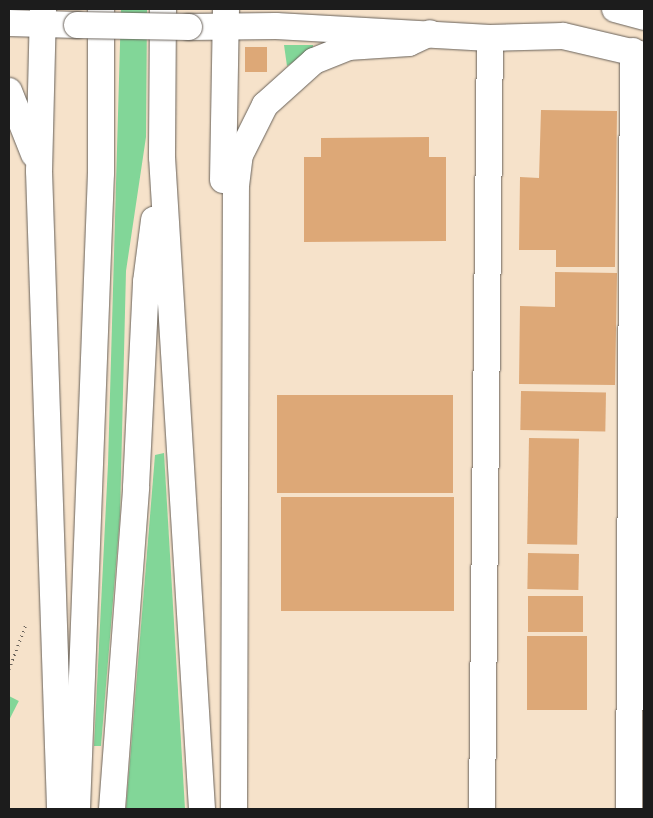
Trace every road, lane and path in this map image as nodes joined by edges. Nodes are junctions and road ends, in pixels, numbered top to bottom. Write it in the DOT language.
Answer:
graph roads {
  1 [pos="101,9"];
  2 [pos="163,9"];
  3 [pos="615,9"];
  4 [pos="43,16"];
  5 [pos="644,16"];
  6 [pos="225,18"];
  7 [pos="9,23"];
  8 [pos="430,33"];
  9 [pos="490,38"];
  10 [pos="639,53"];
  11 [pos="9,91"];
  12 [pos="162,157"];
  13 [pos="39,171"];
  14 [pos="238,395"];
  15 [pos="26,624"];
  16 [pos="9,669"];
  17 [pos="60,809"];
  18 [pos="77,809"];
  19 [pos="112,809"];
  20 [pos="202,809"];
  21 [pos="234,809"];
  22 [pos="482,809"];
  23 [pos="629,809"];
  1 -- 18 [label="street"];
  2 -- 12 [label="street"];
  3 -- 5 [label="street"];
  4 -- 6 [label="street, bridge"];
  4 -- 7 [label="street"];
  4 -- 13 [label="street"];
  6 -- 8 [label="street"];
  6 -- 14 [label="street"];
  8 -- 9 [label="street"];
  8 -- 14 [label="street"];
  9 -- 10 [label="street"];
  9 -- 22 [label="street"];
  10 -- 23 [label="street"];
  11 -- 13 [label="street"];
  12 -- 19 [label="street"];
  12 -- 20 [label="street"];
  13 -- 17 [label="street"];
  14 -- 21 [label="street"];
  15 -- 16 [label="path"];
}
